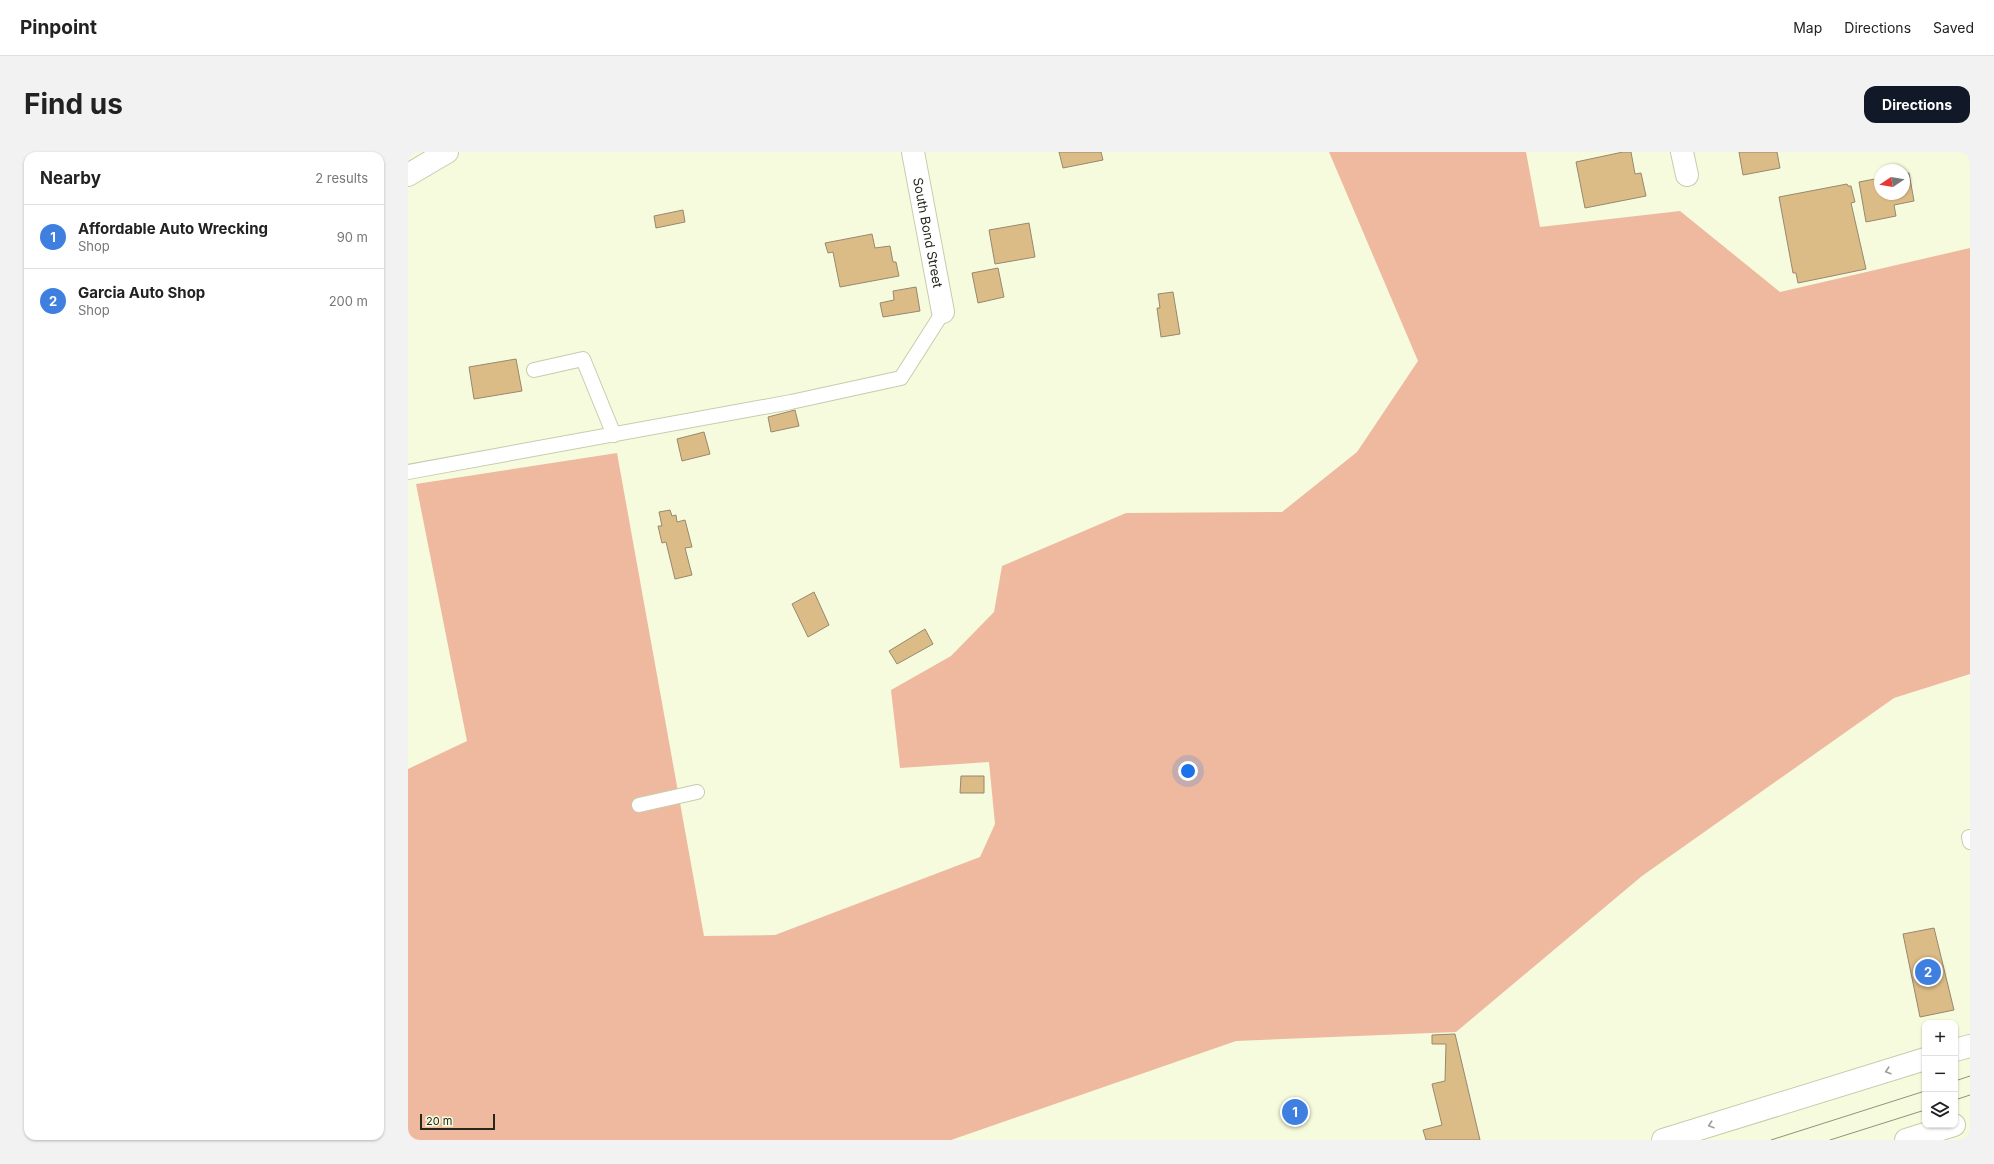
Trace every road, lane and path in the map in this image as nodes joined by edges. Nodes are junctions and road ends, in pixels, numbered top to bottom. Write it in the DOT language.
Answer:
graph roads {
  1 [pos="447,152"];
  2 [pos="913,152"];
  3 [pos="1682,152"];
  4 [pos="408,175"];
  5 [pos="1686,175"];
  6 [pos="944,312"];
  7 [pos="534,370"];
  8 [pos="614,435"];
  9 [pos="408,472"];
  10 [pos="697,792"];
  11 [pos="639,805"];
  12 [pos="1970,1046"];
  13 [pos="1958,1049"];
  14 [pos="1922,1061"];
  15 [pos="1970,1120"];
  16 [pos="1958,1124"];
  17 [pos="1944,1128"];
  18 [pos="1663,1140"];
  19 [pos="1906,1140"];
  1 -- 4 [label="main road"];
  2 -- 6 [label="main road, South Bond Street"];
  3 -- 5 [label="main road"];
  6 -- 8 [label="lane"];
  7 -- 8 [label="lane"];
  8 -- 9 [label="lane"];
  10 -- 11 [label="lane"];
  12 -- 13 [label="main road"];
  14 -- 18 [label="main road, one-way"];
  15 -- 16 [label="main road"];
  17 -- 19 [label="main road"];
}
